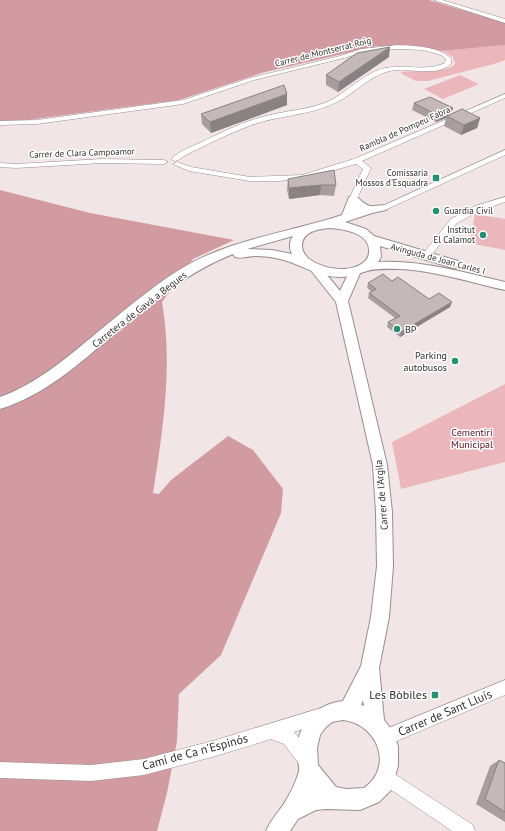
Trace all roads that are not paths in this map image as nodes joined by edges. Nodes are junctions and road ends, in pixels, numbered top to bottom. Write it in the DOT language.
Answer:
graph roads {
  1 [pos="437,0"];
  2 [pos="505,21"];
  3 [pos="505,96"];
  4 [pos="0,123"];
  5 [pos="505,152"];
  6 [pos="176,161"];
  7 [pos="357,161"];
  8 [pos="0,165"];
  9 [pos="354,199"];
  10 [pos="505,199"];
  11 [pos="382,208"];
  12 [pos="370,210"];
  13 [pos="347,218"];
  14 [pos="330,224"];
  15 [pos="310,228"];
  16 [pos="369,236"];
  17 [pos="426,256"];
  18 [pos="310,265"];
  19 [pos="359,269"];
  20 [pos="505,277"];
  21 [pos="505,286"];
  22 [pos="342,301"];
  23 [pos="0,403"];
  24 [pos="0,410"];
  25 [pos="370,668"];
  26 [pos="505,687"];
  27 [pos="348,710"];
  28 [pos="325,714"];
  29 [pos="270,731"];
  30 [pos="380,731"];
  31 [pos="309,766"];
  32 [pos="0,770"];
  33 [pos="387,777"];
  34 [pos="343,800"];
  35 [pos="292,812"];
  36 [pos="277,831"];
  37 [pos="467,831"];
  1 -- 2 [label="street"];
  3 -- 7 [label="street, Rambla de Pompeu Fabra"];
  4 -- 6 [label="street, Carrer de Montserrat Roig"];
  5 -- 11 [label="street"];
  6 -- 7 [label="street"];
  6 -- 8 [label="street, Carrer de Clara Campoamor"];
  7 -- 9 [label="street"];
  9 -- 12 [label="main road"];
  9 -- 13 [label="main road"];
  10 -- 17 [label="street"];
  11 -- 12 [label="main road"];
  11 -- 16 [label="main road"];
  12 -- 13 [label="main road"];
  13 -- 14 [label="main road"];
  14 -- 15 [label="main road"];
  14 -- 16 [label="main road"];
  15 -- 18 [label="main road"];
  15 -- 23 [label="main road, Carretera de Gavà a Begues"];
  16 -- 17 [label="main road, Avinguda de Joan Carles I"];
  16 -- 19 [label="main road"];
  17 -- 20 [label="main road, Avinguda de Joan Carles I"];
  18 -- 19 [label="main road"];
  18 -- 22 [label="street, Carrer de l'Argila"];
  18 -- 24 [label="main road, Carretera de Gavà a Begues"];
  19 -- 21 [label="main road, Avinguda de Joan Carles I"];
  19 -- 22 [label="street"];
  22 -- 25 [label="street, Carrer de l'Argila"];
  25 -- 27 [label="street, Carrer de l'Argila"];
  25 -- 30 [label="street, Carrer de l'Argila"];
  26 -- 30 [label="street, Carrer de Sant Lluís"];
  27 -- 28 [label="street"];
  27 -- 30 [label="street"];
  28 -- 29 [label="street, Camí de Ca n'Espinós"];
  28 -- 31 [label="street"];
  29 -- 31 [label="street"];
  29 -- 32 [label="street, Camí de Ca n'Espinós"];
  30 -- 33 [label="street"];
  31 -- 34 [label="street"];
  31 -- 35 [label="street"];
  33 -- 34 [label="street"];
  33 -- 37 [label="street"];
  34 -- 35 [label="street"];
  35 -- 36 [label="street"];
}
